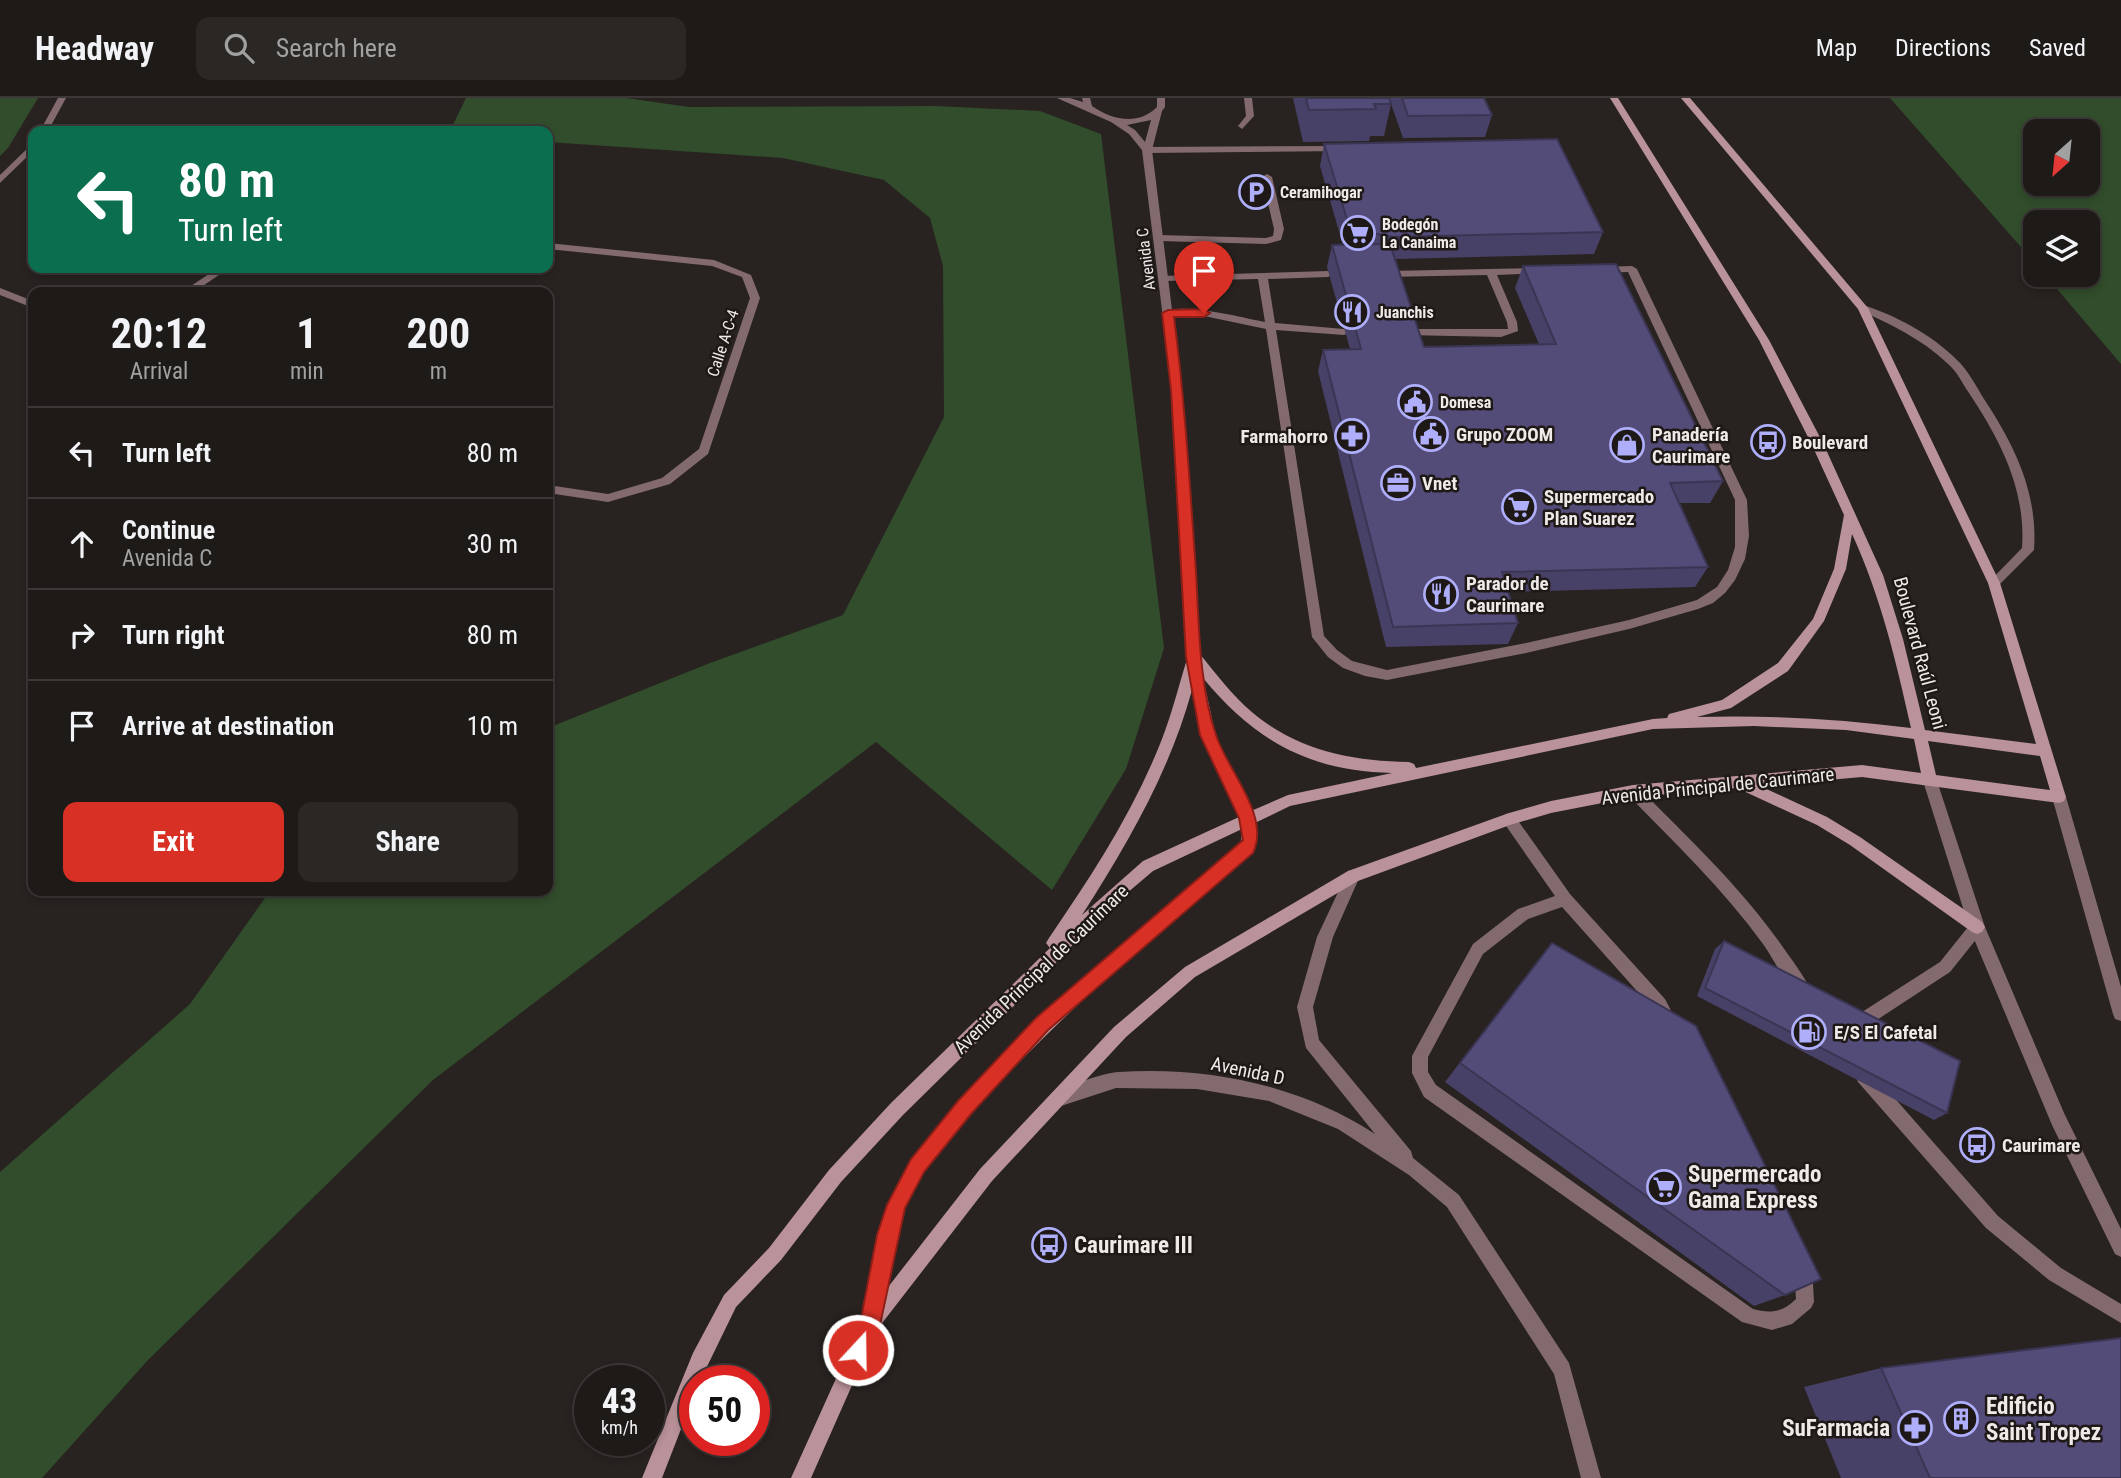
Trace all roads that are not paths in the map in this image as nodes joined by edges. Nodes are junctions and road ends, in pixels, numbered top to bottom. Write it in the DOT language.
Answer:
graph roads {
  1 [pos="62,98"];
  2 [pos="1061,98"];
  3 [pos="1248,98"];
  4 [pos="1614,98"];
  5 [pos="1685,98"];
  6 [pos="1163,99"];
  7 [pos="1087,103"];
  8 [pos="1158,112"];
  9 [pos="1115,121"];
  10 [pos="47,126"];
  11 [pos="1242,126"];
  12 [pos="1357,149"];
  13 [pos="1147,150"];
  14 [pos="28,151"];
  15 [pos="1267,177"];
  16 [pos="0,180"];
  17 [pos="1160,238"];
  18 [pos="553,247"];
  19 [pos="1594,270"];
  20 [pos="1555,271"];
  21 [pos="1491,272"];
  22 [pos="216,273"];
  23 [pos="1328,274"];
  24 [pos="1387,274"];
  25 [pos="1263,276"];
  26 [pos="1164,278"];
  27 [pos="195,287"];
  28 [pos="0,292"];
  29 [pos="28,303"];
  30 [pos="1863,308"];
  31 [pos="1168,313"];
  32 [pos="1269,326"];
  33 [pos="1344,332"];
  34 [pos="1405,332"];
  35 [pos="553,490"];
  36 [pos="1850,515"];
  37 [pos="1994,583"];
  38 [pos="1194,657"];
  39 [pos="1653,724"];
  40 [pos="1921,732"];
  41 [pos="2044,751"];
  42 [pos="1442,768"];
  43 [pos="1930,781"];
  44 [pos="1737,782"];
  45 [pos="1633,791"];
  46 [pos="2059,797"];
  47 [pos="1247,818"];
  48 [pos="1509,819"];
  49 [pos="1353,876"];
  50 [pos="1565,899"];
  51 [pos="1977,927"];
  52 [pos="1028,982"];
  53 [pos="1812,1007"];
  54 [pos="2121,1014"];
  55 [pos="1841,1033"];
  56 [pos="1849,1060"];
  57 [pos="1058,1100"];
  58 [pos="1415,1169"];
  59 [pos="2121,1248"];
  60 [pos="2121,1314"];
  61 [pos="870,1325"];
  62 [pos="813,1451"];
  63 [pos="652,1478"];
  64 [pos="802,1478"];
  65 [pos="814,1478"];
  66 [pos="1591,1478"];
  1 -- 10 [label="street"];
  2 -- 7 [label="street"];
  3 -- 11 [label="street"];
  4 -- 36 [label="main road, Boulevard Raúl Leoni"];
  5 -- 30 [label="main road"];
  6 -- 8 [label="street, Avenida C"];
  7 -- 9 [label="street"];
  8 -- 9 [label="street"];
  8 -- 13 [label="street, Avenida C"];
  9 -- 13 [label="street"];
  12 -- 13 [label="street"];
  13 -- 17 [label="street, Avenida C"];
  14 -- 16 [label="street"];
  15 -- 17 [label="street"];
  17 -- 26 [label="street, Avenida C"];
  18 -- 35 [label="street, Calle A-C-4"];
  19 -- 32 [label="street"];
  20 -- 21 [label="street"];
  21 -- 24 [label="street"];
  21 -- 34 [label="street"];
  22 -- 27 [label="street"];
  23 -- 25 [label="street"];
  25 -- 26 [label="street"];
  25 -- 32 [label="street"];
  26 -- 31 [label="street, Avenida C"];
  28 -- 29 [label="street"];
  30 -- 37 [label="main road"];
  30 -- 37 [label="street"];
  31 -- 32 [label="street"];
  31 -- 38 [label="street, Avenida C"];
  32 -- 33 [label="street"];
  36 -- 39 [label="main road"];
  36 -- 40 [label="main road, Boulevard Raúl Leoni"];
  37 -- 41 [label="main road"];
  38 -- 42 [label="main road"];
  38 -- 47 [label="main road"];
  38 -- 52 [label="main road"];
  39 -- 40 [label="main road, Avenida Principal de Caurimare"];
  39 -- 42 [label="main road, Avenida Principal de Caurimare"];
  40 -- 41 [label="main road, Avenida Principal de Caurimare"];
  40 -- 43 [label="main road, Boulevard Raúl Leoni"];
  41 -- 46 [label="main road"];
  42 -- 47 [label="main road, Avenida Principal de Caurimare"];
  43 -- 44 [label="main road, Avenida Principal de Caurimare"];
  43 -- 46 [label="main road, Avenida Principal de Caurimare"];
  43 -- 51 [label="street, Boulevard Raúl Leoni"];
  44 -- 45 [label="main road, Avenida Principal de Caurimare"];
  44 -- 51 [label="main road"];
  45 -- 48 [label="main road, Avenida Principal de Caurimare"];
  45 -- 53 [label="street"];
  46 -- 54 [label="street"];
  47 -- 52 [label="main road, Avenida Principal de Caurimare"];
  47 -- 61 [label="main road"];
  48 -- 49 [label="main road, Avenida Principal de Caurimare"];
  48 -- 50 [label="street"];
  49 -- 57 [label="main road, Avenida Principal de Caurimare"];
  49 -- 58 [label="street, Avenida D"];
  50 -- 50 [label="street"];
  51 -- 55 [label="street"];
  51 -- 59 [label="street, Boulevard Raúl Leoni"];
  52 -- 63 [label="main road, Avenida Principal de Caurimare"];
  56 -- 60 [label="street"];
  57 -- 58 [label="street, Avenida D"];
  57 -- 61 [label="main road, Avenida Principal de Caurimare"];
  58 -- 66 [label="street, Avenida D"];
  61 -- 62 [label="main road, Avenida Principal de Caurimare"];
  62 -- 64 [label="main road, Avenida Principal de Caurimare"];
  62 -- 65 [label="street, Avenida Principal de Caurimare"];
}
